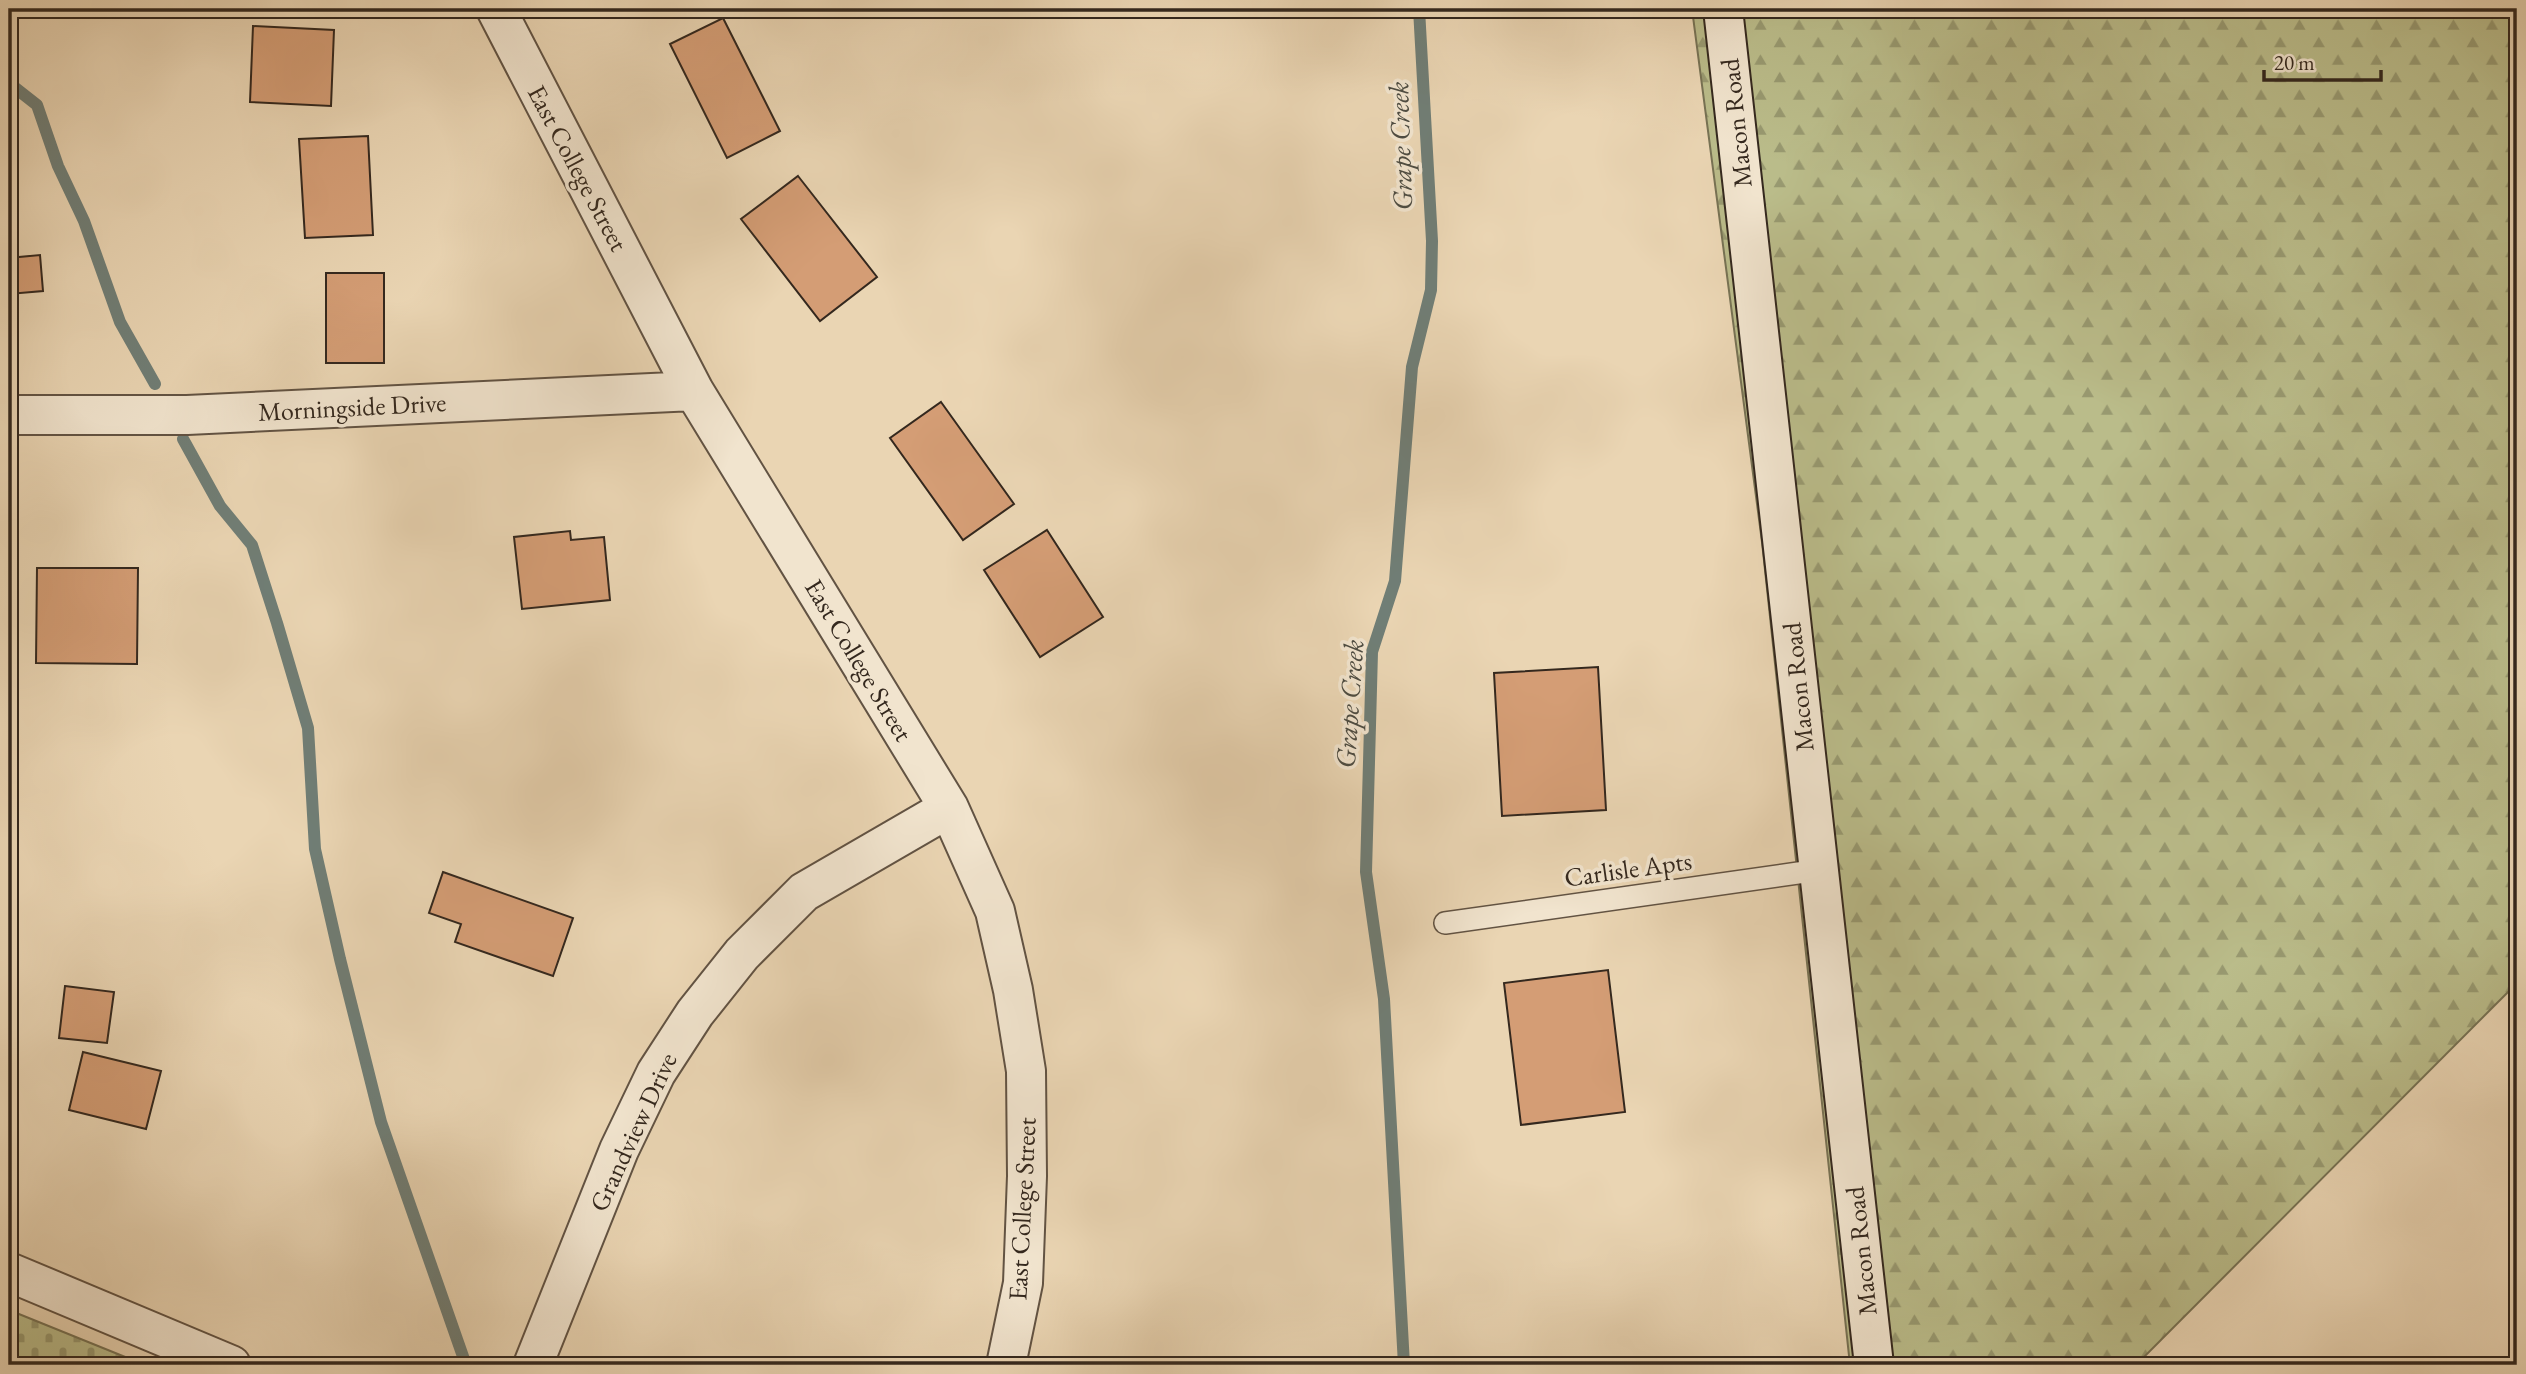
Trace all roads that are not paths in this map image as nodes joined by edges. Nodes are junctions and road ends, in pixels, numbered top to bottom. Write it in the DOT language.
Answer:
graph roads {
  1 [pos="496,9"];
  2 [pos="1723,9"];
  3 [pos="694,391"];
  4 [pos="9,415"];
  5 [pos="949,808"];
  6 [pos="1818,870"];
  7 [pos="1446,923"];
  8 [pos="9,1272"];
  9 [pos="231,1365"];
  10 [pos="533,1365"];
  11 [pos="1006,1365"];
  12 [pos="1874,1365"];
  1 -- 3 [label="street, East College Street"];
  2 -- 6 [label="street, Macon Road"];
  3 -- 4 [label="street, Morningside Drive"];
  3 -- 5 [label="street, East College Street"];
  5 -- 10 [label="street, Grandview Drive"];
  5 -- 11 [label="street, East College Street"];
  6 -- 7 [label="lane, Carlisle Apts"];
  6 -- 12 [label="street, Macon Road"];
  8 -- 9 [label="street"];
}
